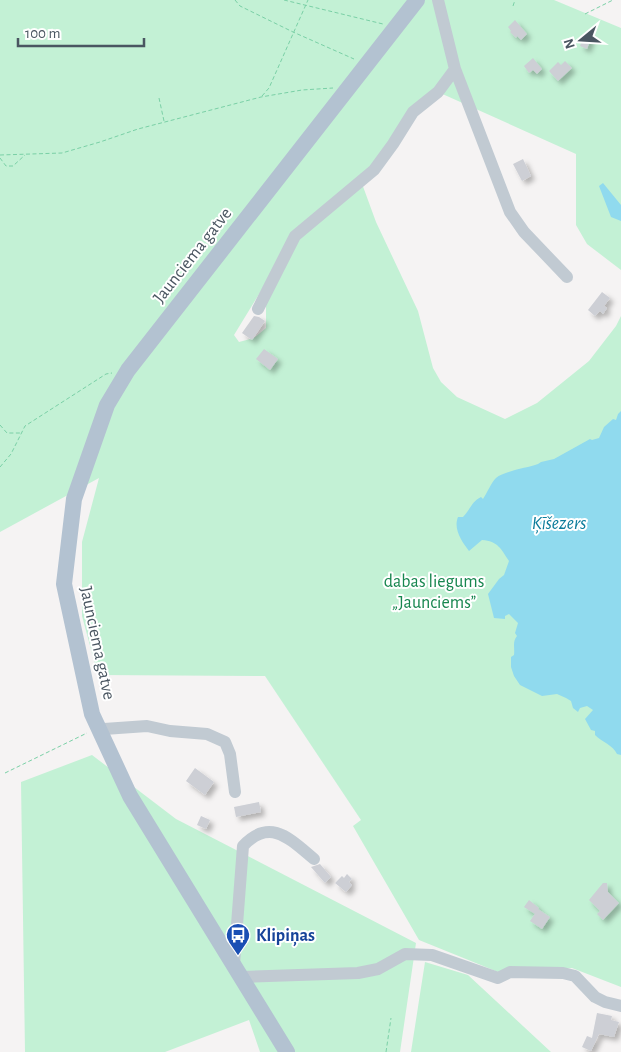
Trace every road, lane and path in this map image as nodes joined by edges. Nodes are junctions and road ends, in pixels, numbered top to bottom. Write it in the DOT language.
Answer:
graph roads {
  1 [pos="235,0"];
  2 [pos="284,0"];
  3 [pos="308,0"];
  4 [pos="417,0"];
  5 [pos="438,0"];
  6 [pos="515,0"];
  7 [pos="613,0"];
  8 [pos="305,5"];
  9 [pos="513,6"];
  10 [pos="585,14"];
  11 [pos="395,28"];
  12 [pos="293,32"];
  13 [pos="366,65"];
  14 [pos="455,69"];
  15 [pos="350,86"];
  16 [pos="261,97"];
  17 [pos="159,98"];
  18 [pos="165,122"];
  19 [pos="26,154"];
  20 [pos="0,157"];
  21 [pos="567,277"];
  22 [pos="258,309"];
  23 [pos="128,370"];
  24 [pos="0,425"];
  25 [pos="21,433"];
  26 [pos="0,467"];
  27 [pos="99,728"];
  28 [pos="5,773"];
  29 [pos="235,792"];
  30 [pos="314,858"];
  31 [pos="238,970"];
  32 [pos="621,1006"];
  33 [pos="391,1018"];
  34 [pos="287,1052"];
  35 [pos="386,1052"];
  1 -- 12 [label="path"];
  2 -- 8 [label="path"];
  3 -- 8 [label="path"];
  4 -- 11 [label="main road, Jaunciema gatve"];
  5 -- 14 [label="street"];
  6 -- 9 [label="path"];
  7 -- 10 [label="path"];
  8 -- 11 [label="path"];
  8 -- 12 [label="path"];
  11 -- 13 [label="main road, Jaunciema gatve"];
  12 -- 13 [label="path"];
  12 -- 16 [label="path"];
  13 -- 15 [label="main road, Jaunciema gatve"];
  14 -- 21 [label="street"];
  14 -- 22 [label="street"];
  15 -- 16 [label="path"];
  15 -- 23 [label="main road, Jaunciema gatve"];
  16 -- 18 [label="path"];
  17 -- 18 [label="path"];
  18 -- 19 [label="path"];
  19 -- 20 [label="path"];
  19 -- 20 [label="path"];
  23 -- 25 [label="path"];
  23 -- 27 [label="main road, Jaunciema gatve"];
  24 -- 25 [label="path"];
  25 -- 26 [label="path"];
  27 -- 28 [label="path"];
  27 -- 29 [label="street"];
  27 -- 31 [label="main road, Jaunciema gatve"];
  30 -- 31 [label="street"];
  31 -- 32 [label="street"];
  31 -- 34 [label="main road, Jaunciema gatve"];
  33 -- 35 [label="path"];
}
